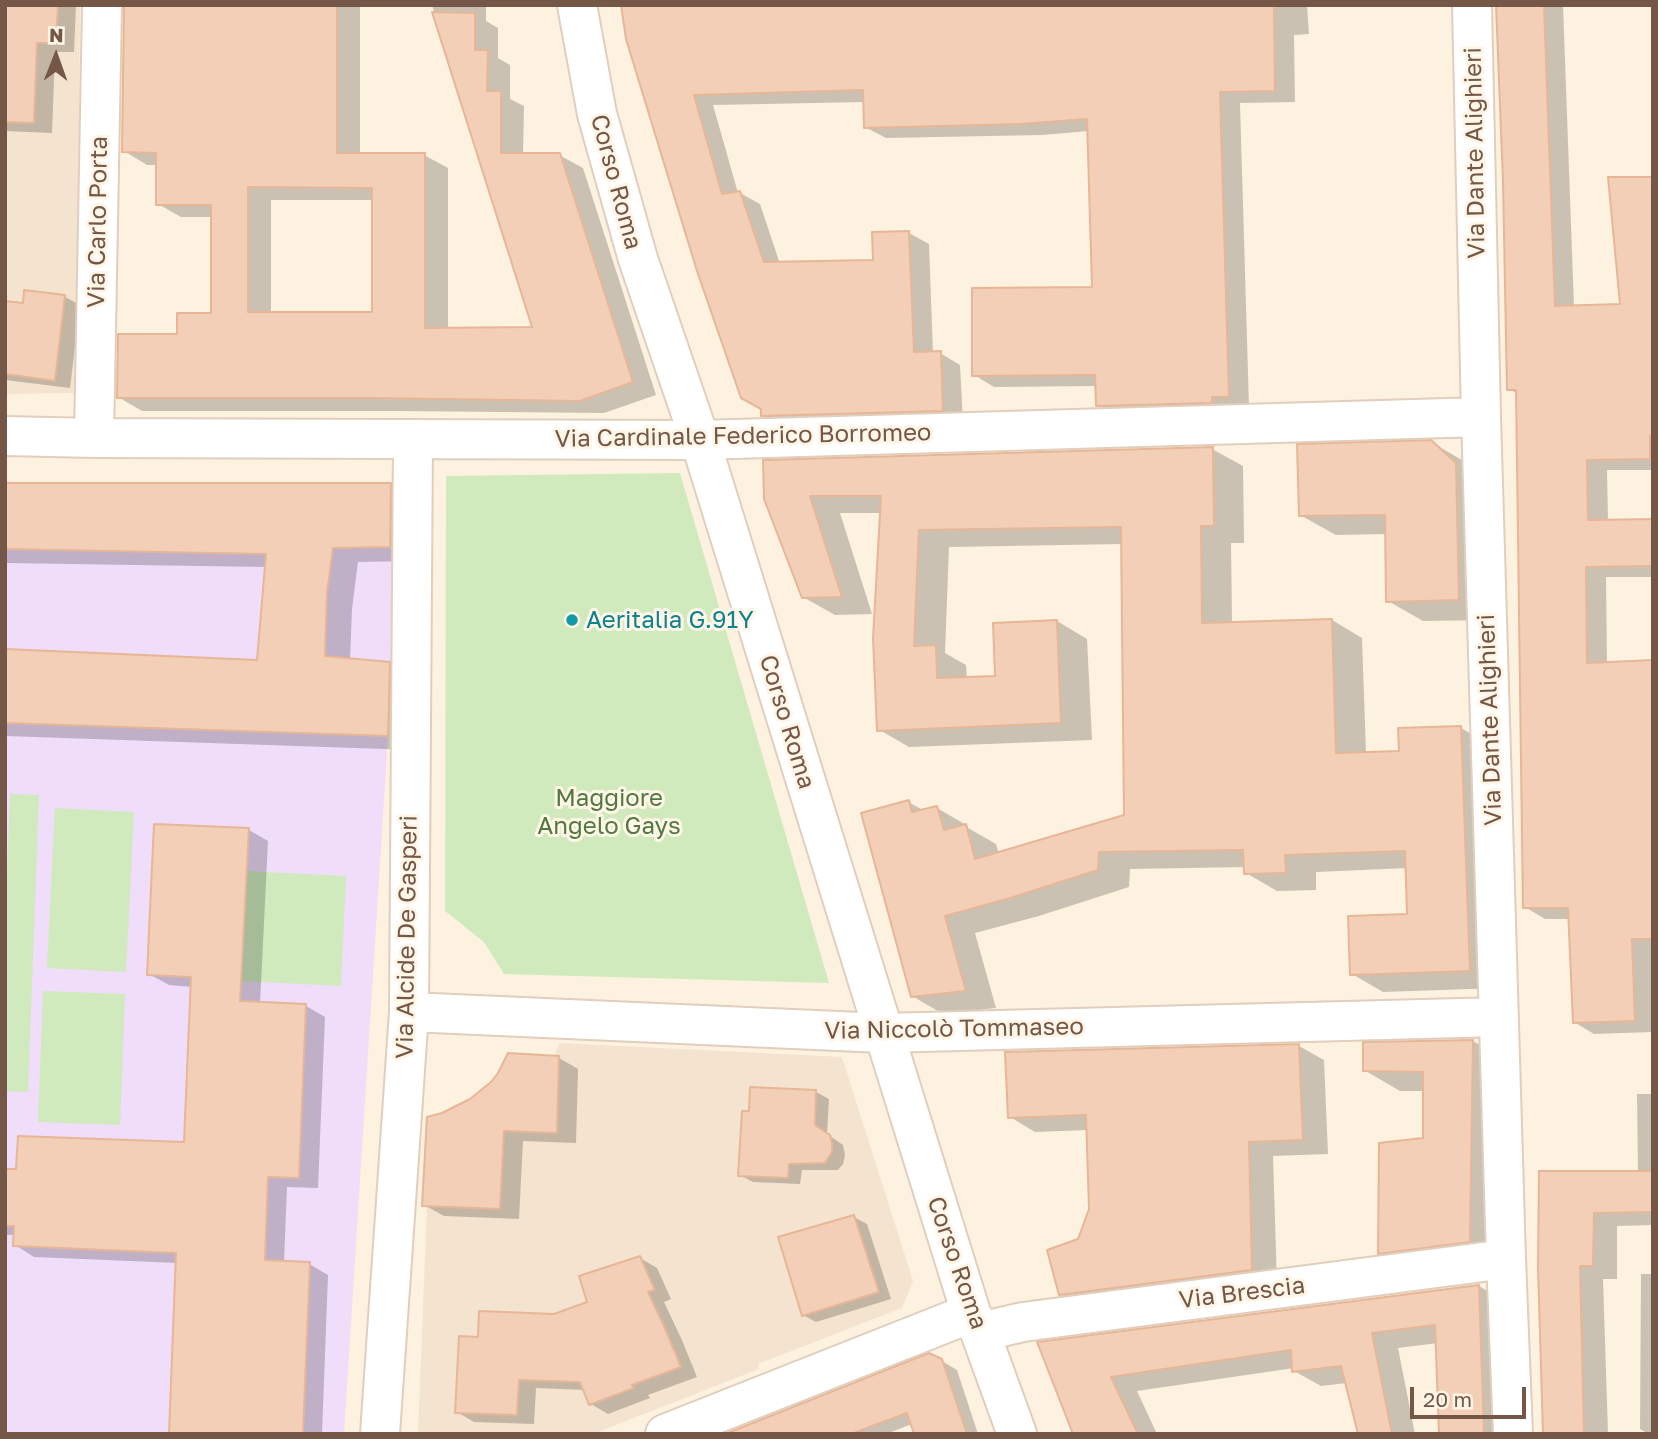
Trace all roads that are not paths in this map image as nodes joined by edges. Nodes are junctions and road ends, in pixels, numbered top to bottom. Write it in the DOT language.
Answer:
graph roads {
  1 [pos="102,5"];
  2 [pos="577,5"];
  3 [pos="1472,5"];
  4 [pos="1481,417"];
  5 [pos="5,436"];
  6 [pos="94,438"];
  7 [pos="413,439"];
  8 [pos="700,440"];
  9 [pos="409,1012"];
  10 [pos="1499,1017"];
  11 [pos="883,1033"];
  12 [pos="1506,1259"];
  13 [pos="976,1323"];
  14 [pos="380,1434"];
  15 [pos="665,1434"];
  16 [pos="1017,1434"];
  17 [pos="1513,1434"];
  1 -- 6 [label="street, Via Carlo Porta"];
  2 -- 8 [label="street, Corso Roma"];
  3 -- 4 [label="street, Via Dante Alighieri"];
  4 -- 8 [label="street, Via Cardinale Federico Borromeo"];
  4 -- 10 [label="street, Via Dante Alighieri"];
  5 -- 6 [label="street, Via Cardinale Federico Borromeo"];
  6 -- 7 [label="street, Via Cardinale Federico Borromeo"];
  7 -- 8 [label="street, Via Cardinale Federico Borromeo"];
  7 -- 9 [label="street, Via Alcide De Gasperi"];
  8 -- 11 [label="street, Corso Roma"];
  9 -- 11 [label="street, Via Niccolò Tommaseo"];
  9 -- 14 [label="street, Via Alcide De Gasperi"];
  10 -- 11 [label="street, Via Niccolò Tommaseo"];
  10 -- 12 [label="street, Via Dante Alighieri"];
  11 -- 13 [label="street, Corso Roma"];
  12 -- 13 [label="street, Via Brescia"];
  12 -- 17 [label="street, Via Dante Alighieri"];
  13 -- 15 [label="street, Via Brescia"];
  13 -- 16 [label="street, Corso Roma"];
}
